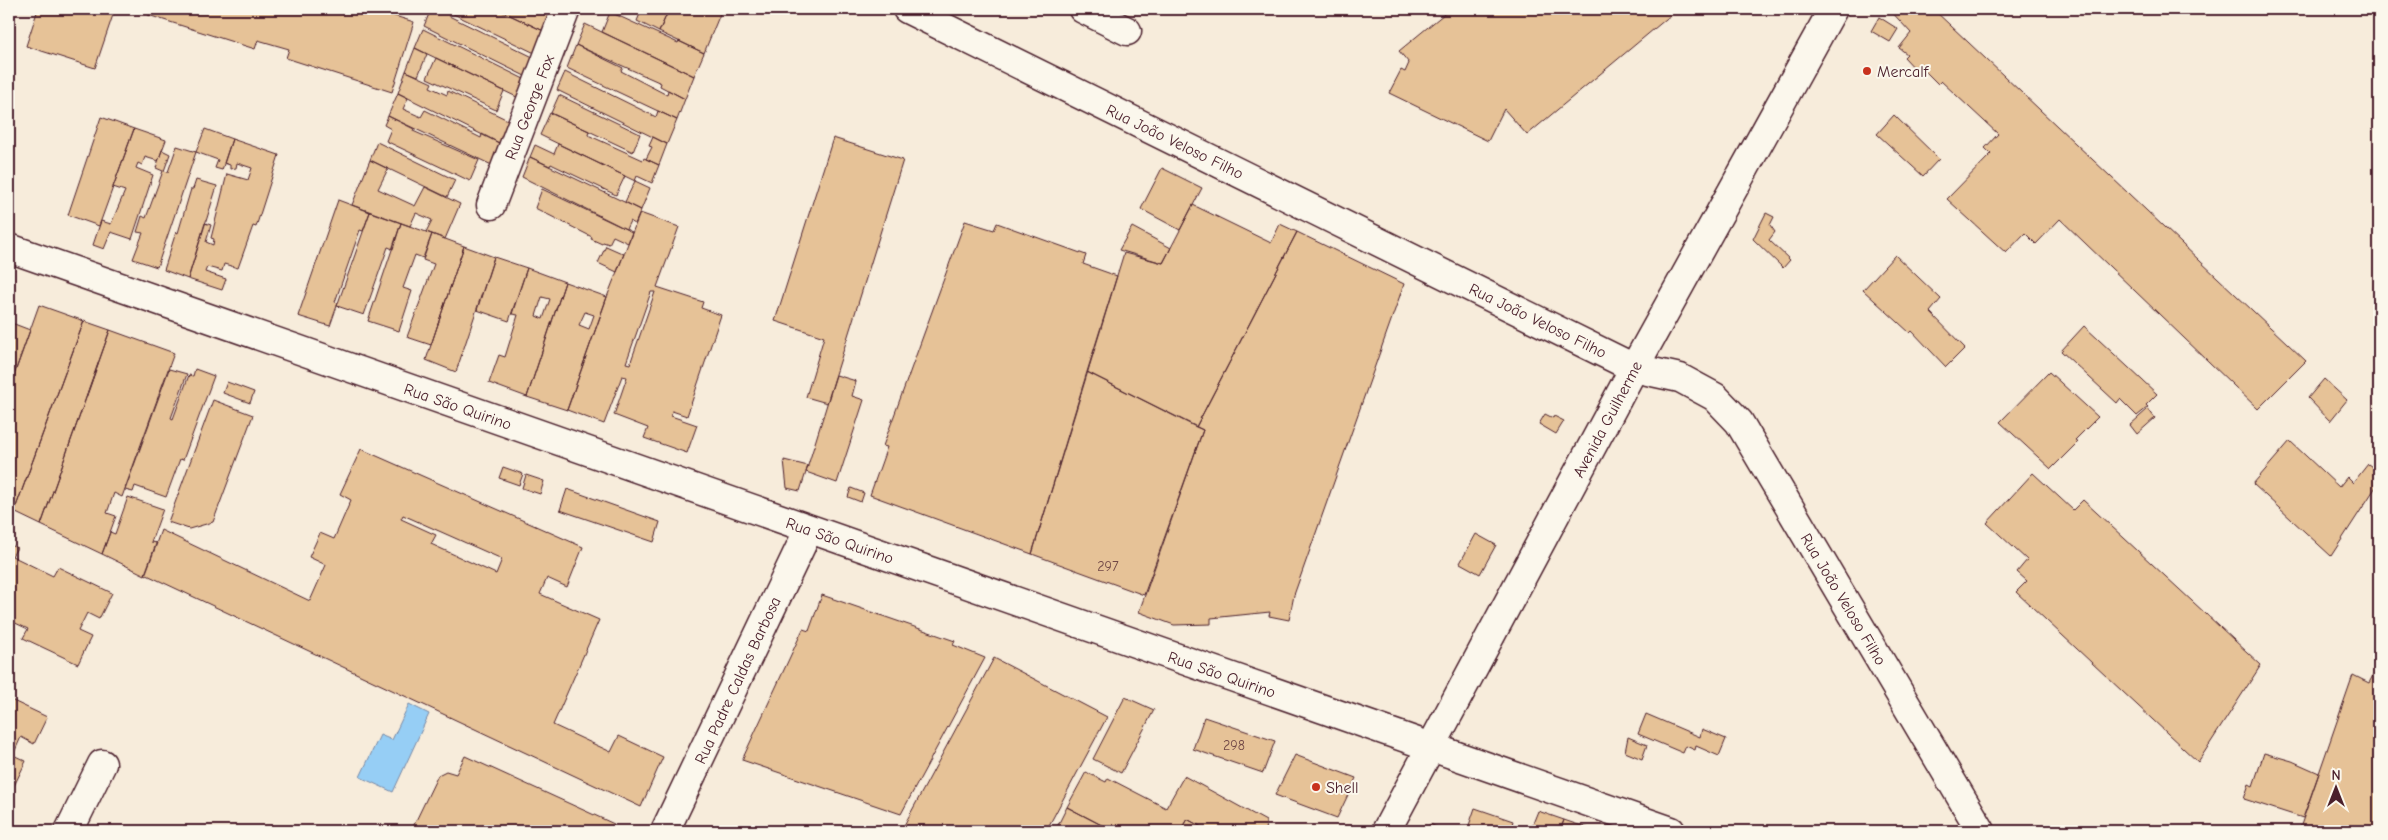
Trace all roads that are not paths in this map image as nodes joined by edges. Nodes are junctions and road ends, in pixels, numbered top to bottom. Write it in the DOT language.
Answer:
graph roads {
  1 [pos="566,9"];
  2 [pos="1083,9"];
  3 [pos="1833,9"];
  4 [pos="921,12"];
  5 [pos="1127,31"];
  6 [pos="491,205"];
  7 [pos="9,248"];
  8 [pos="1634,368"];
  9 [pos="808,529"];
  10 [pos="1431,748"];
  11 [pos="102,764"];
  12 [pos="68,831"];
  13 [pos="665,831"];
  14 [pos="1386,831"];
  15 [pos="1671,831"];
  16 [pos="1981,831"];
  1 -- 6 [label="street, Rua George Fox"];
  2 -- 5 [label="street"];
  3 -- 8 [label="street, Avenida Guilherme"];
  4 -- 8 [label="street, Rua João Veloso Filho"];
  7 -- 9 [label="street, Rua São Quirino"];
  8 -- 10 [label="street, Avenida Guilherme"];
  8 -- 16 [label="street, Rua João Veloso Filho"];
  9 -- 10 [label="street, Rua São Quirino"];
  9 -- 13 [label="street, Rua Padre Caldas Barbosa"];
  10 -- 14 [label="street, Avenida Guilherme"];
  10 -- 15 [label="street, Rua São Quirino"];
  11 -- 12 [label="street"];
}
